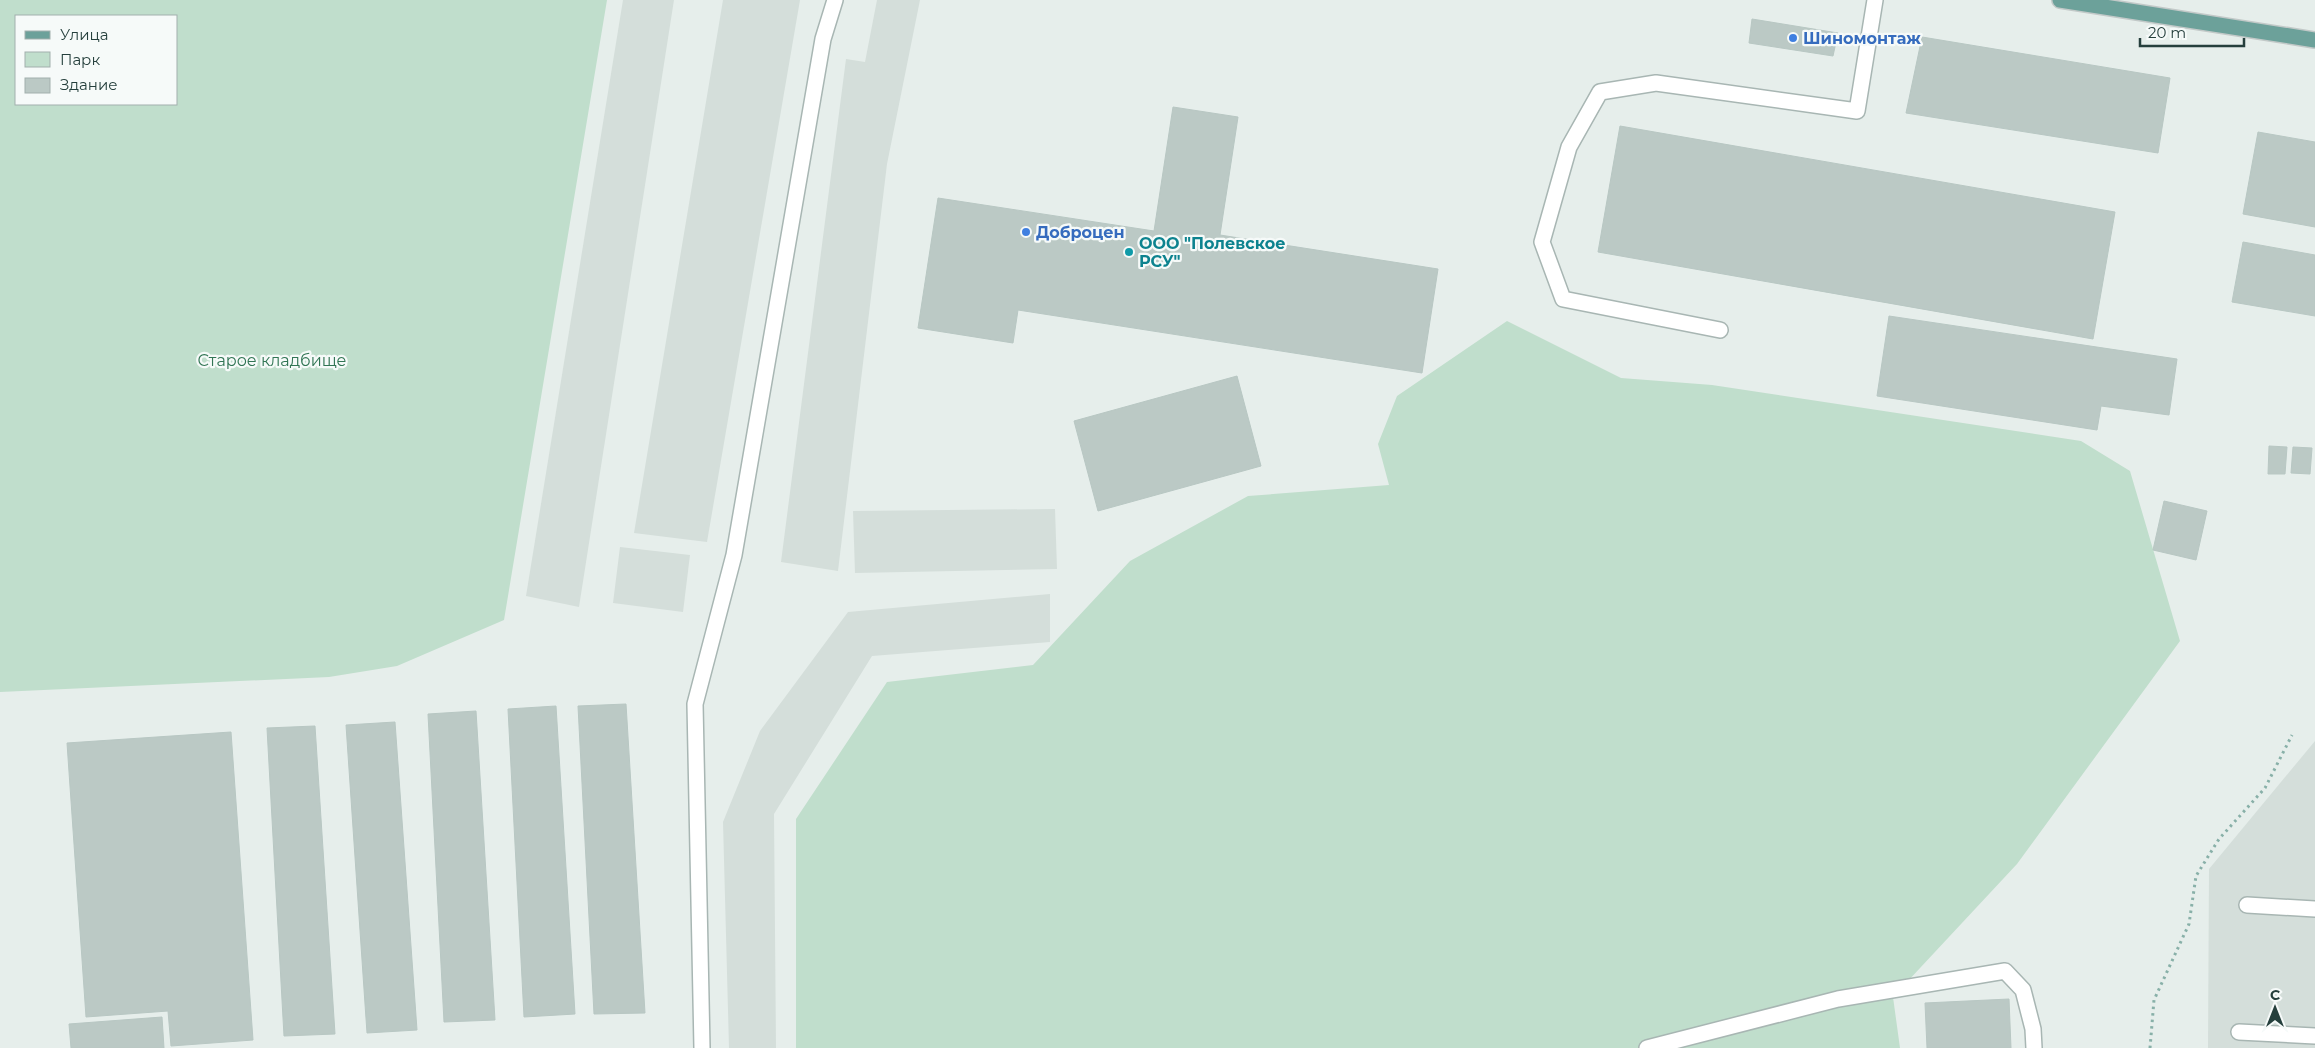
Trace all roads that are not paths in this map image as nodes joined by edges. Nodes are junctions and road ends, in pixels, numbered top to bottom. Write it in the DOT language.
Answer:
graph roads {
  1 [pos="835,0"];
  2 [pos="1876,0"];
  3 [pos="2060,0"];
  4 [pos="2315,40"];
  5 [pos="1720,330"];
  6 [pos="2247,905"];
  7 [pos="2315,910"];
  8 [pos="2240,1032"];
  9 [pos="2315,1036"];
  10 [pos="702,1048"];
  11 [pos="1647,1048"];
  12 [pos="2034,1048"];
  1 -- 10 [label="lane"];
  2 -- 5 [label="lane"];
  3 -- 4 [label="main road"];
  6 -- 7 [label="lane"];
  8 -- 9 [label="lane"];
  11 -- 12 [label="lane"];
}
